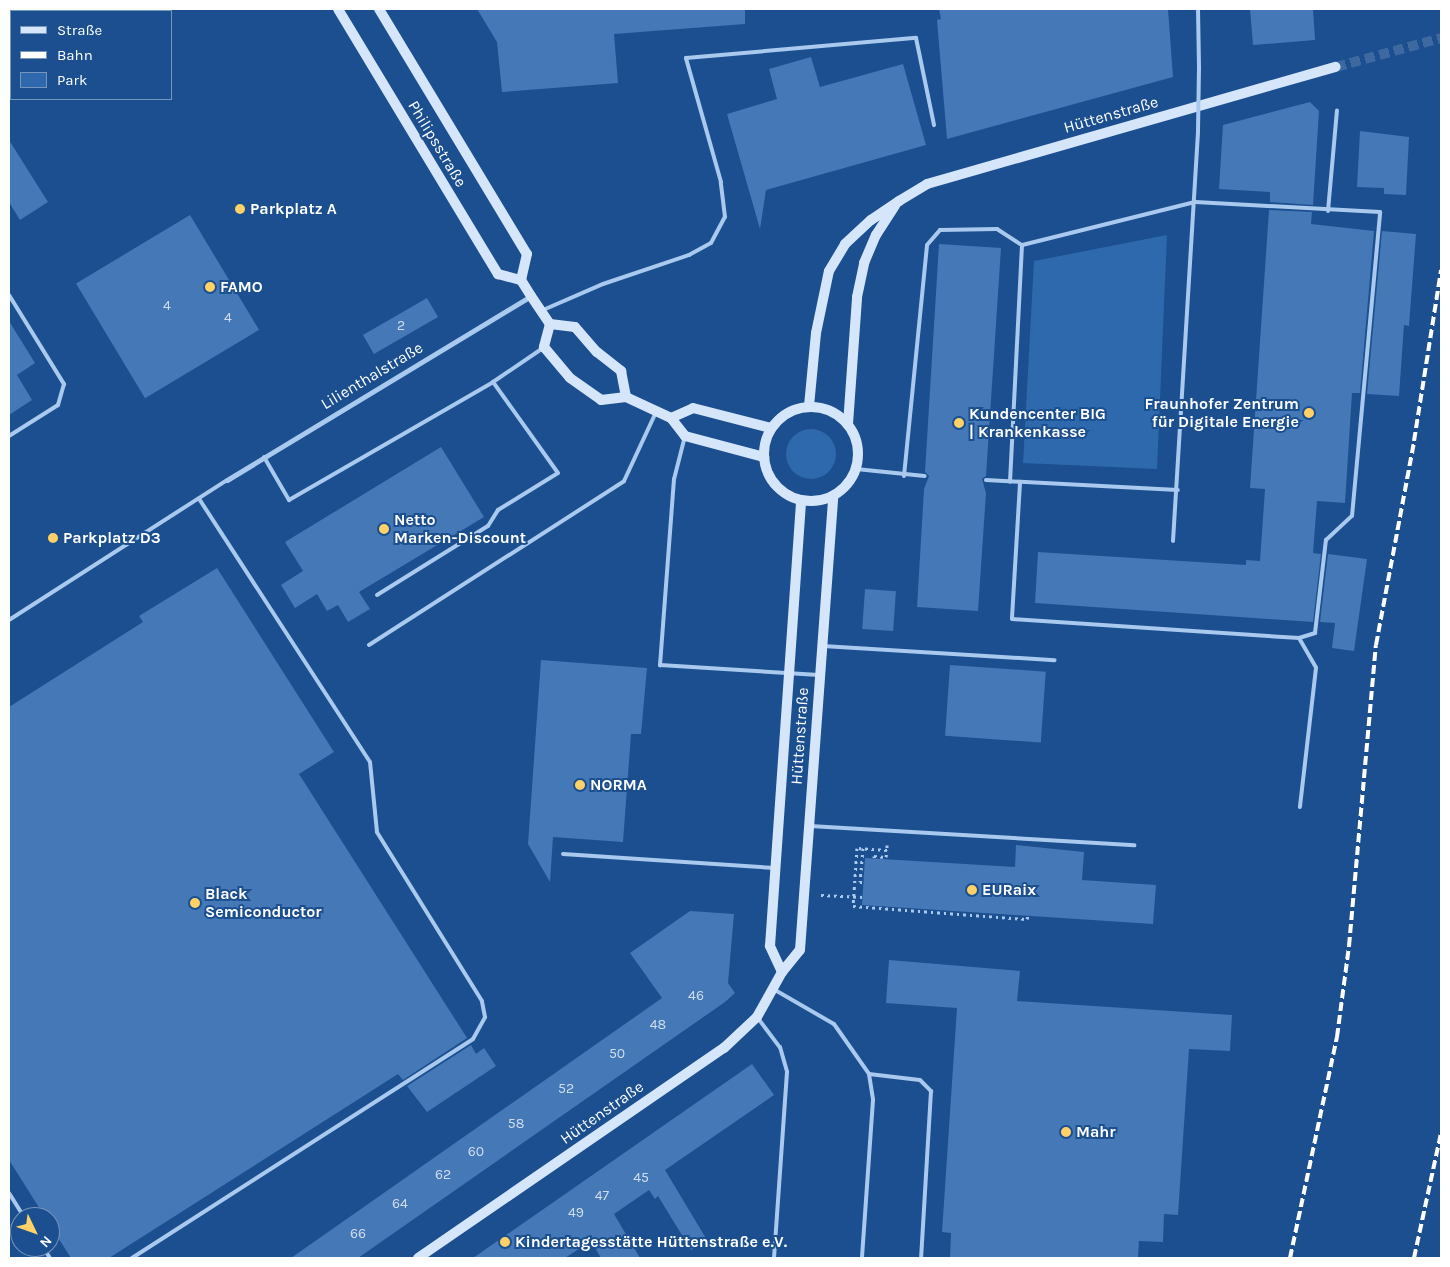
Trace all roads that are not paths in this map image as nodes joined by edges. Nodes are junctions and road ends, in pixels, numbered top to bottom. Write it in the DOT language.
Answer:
graph roads {
  1 [pos="338,9"];
  2 [pos="379,9"];
  3 [pos="1198,9"];
  4 [pos="1336,67"];
  5 [pos="1337,110"];
  6 [pos="934,125"];
  7 [pos="899,201"];
  8 [pos="1195,202"];
  9 [pos="1328,211"];
  10 [pos="1022,245"];
  11 [pos="522,280"];
  12 [pos="9,295"];
  13 [pos="531,296"];
  14 [pos="541,310"];
  15 [pos="550,324"];
  16 [pos="544,347"];
  17 [pos="493,382"];
  18 [pos="626,397"];
  19 [pos="810,406"];
  20 [pos="656,412"];
  21 [pos="671,418"];
  22 [pos="848,424"];
  23 [pos="772,428"];
  24 [pos="9,436"];
  25 [pos="685,436"];
  26 [pos="264,457"];
  27 [pos="764,457"];
  28 [pos="856,469"];
  29 [pos="904,476"];
  30 [pos="925,476"];
  31 [pos="227,480"];
  32 [pos="986,480"];
  33 [pos="1010,482"];
  34 [pos="1020,482"];
  35 [pos="1178,490"];
  36 [pos="832,496"];
  37 [pos="199,499"];
  38 [pos="801,500"];
  39 [pos="1173,541"];
  40 [pos="377,594"];
  41 [pos="9,620"];
  42 [pos="1299,638"];
  43 [pos="369,645"];
  44 [pos="821,646"];
  45 [pos="1055,660"];
  46 [pos="790,673"];
  47 [pos="819,675"];
  48 [pos="1300,807"];
  49 [pos="810,826"];
  50 [pos="1134,846"];
  51 [pos="563,854"];
  52 [pos="775,868"];
  53 [pos="782,972"];
  54 [pos="775,990"];
  55 [pos="757,1017"];
  56 [pos="868,1074"];
  57 [pos="9,1193"];
  58 [pos="18,1207"];
  59 [pos="132,1258"];
  60 [pos="418,1258"];
  61 [pos="774,1258"];
  62 [pos="862,1258"];
  63 [pos="921,1258"];
  1 -- 11 [label="street, Philipsstraße"];
  2 -- 11 [label="street, Philipsstraße"];
  3 -- 8 [label="lane, bridge"];
  4 -- 7 [label="street, Hüttenstraße"];
  5 -- 9 [label="lane"];
  6 -- 14 [label="lane"];
  7 -- 19 [label="street, Hüttenstraße"];
  7 -- 22 [label="street, Hüttenstraße"];
  8 -- 9 [label="lane"];
  8 -- 10 [label="lane"];
  8 -- 35 [label="lane"];
  9 -- 42 [label="lane"];
  10 -- 29 [label="lane"];
  10 -- 33 [label="lane"];
  11 -- 13 [label="street"];
  12 -- 24 [label="lane"];
  13 -- 14 [label="street"];
  13 -- 26 [label="street, Lilienthalstraße"];
  14 -- 15 [label="street"];
  15 -- 16 [label="street"];
  15 -- 18 [label="street"];
  16 -- 17 [label="lane"];
  16 -- 18 [label="street"];
  17 -- 26 [label="lane"];
  17 -- 40 [label="lane"];
  18 -- 20 [label="street"];
  19 -- 22 [label="street"];
  19 -- 23 [label="street"];
  20 -- 21 [label="street"];
  20 -- 43 [label="lane"];
  21 -- 23 [label="street"];
  21 -- 25 [label="street"];
  22 -- 28 [label="street"];
  23 -- 27 [label="street"];
  25 -- 27 [label="street"];
  25 -- 46 [label="lane"];
  26 -- 31 [label="street, Lilienthalstraße"];
  27 -- 38 [label="street"];
  28 -- 29 [label="lane"];
  28 -- 36 [label="street"];
  29 -- 30 [label="lane"];
  31 -- 37 [label="lane"];
  32 -- 33 [label="lane"];
  33 -- 34 [label="lane"];
  34 -- 35 [label="lane"];
  34 -- 42 [label="lane"];
  35 -- 39 [label="lane"];
  36 -- 38 [label="street"];
  36 -- 44 [label="street, Hüttenstraße"];
  37 -- 41 [label="lane"];
  37 -- 59 [label="lane"];
  38 -- 46 [label="street, Hüttenstraße"];
  42 -- 48 [label="lane"];
  44 -- 45 [label="lane"];
  44 -- 47 [label="street, Hüttenstraße"];
  46 -- 47 [label="lane"];
  46 -- 52 [label="street, Hüttenstraße"];
  47 -- 49 [label="street, Hüttenstraße"];
  49 -- 50 [label="lane"];
  49 -- 53 [label="street, Hüttenstraße"];
  51 -- 52 [label="lane"];
  52 -- 53 [label="street, Hüttenstraße"];
  53 -- 54 [label="street, Hüttenstraße"];
  54 -- 55 [label="street, Hüttenstraße"];
  54 -- 56 [label="lane"];
  55 -- 60 [label="street, Hüttenstraße"];
  55 -- 61 [label="lane"];
  56 -- 62 [label="lane"];
  56 -- 63 [label="lane"];
  57 -- 58 [label="lane"];
}
